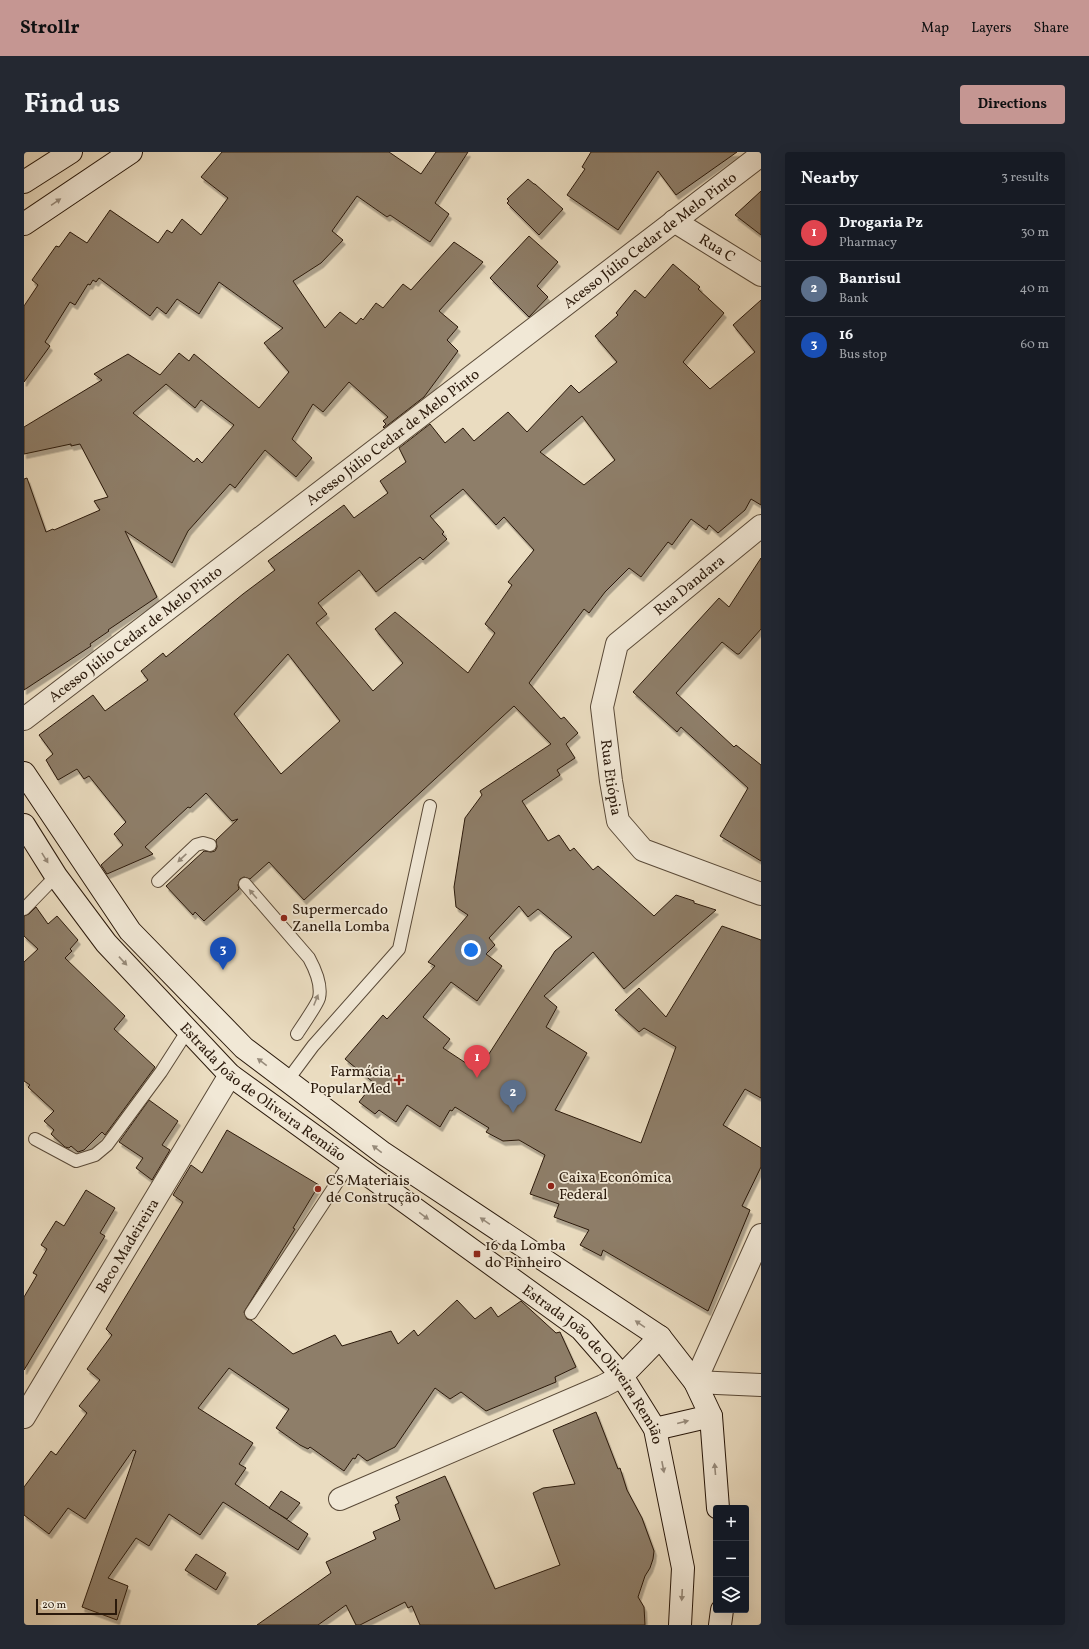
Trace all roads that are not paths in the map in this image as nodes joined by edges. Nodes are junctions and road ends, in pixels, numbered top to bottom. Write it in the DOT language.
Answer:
graph roads {
  1 [pos="71,152"];
  2 [pos="131,152"];
  3 [pos="761,155"];
  4 [pos="24,182"];
  5 [pos="674,221"];
  6 [pos="24,224"];
  7 [pos="761,275"];
  8 [pos="761,526"];
  9 [pos="617,644"];
  10 [pos="24,718"];
  11 [pos="24,773"];
  12 [pos="430,806"];
  13 [pos="24,825"];
  14 [pos="210,845"];
  15 [pos="56,876"];
  16 [pos="158,881"];
  17 [pos="245,884"];
  18 [pos="761,894"];
  19 [pos="24,909"];
  20 [pos="188,1030"];
  21 [pos="297,1034"];
  22 [pos="230,1075"];
  23 [pos="287,1081"];
  24 [pos="34,1139"];
  25 [pos="350,1163"];
  26 [pos="761,1235"];
  27 [pos="252,1313"];
  28 [pos="660,1337"];
  29 [pos="622,1376"];
  30 [pos="695,1382"];
  31 [pos="761,1385"];
  32 [pos="24,1416"];
  33 [pos="711,1416"];
  34 [pos="655,1429"];
  35 [pos="340,1499"];
  36 [pos="718,1505"];
  37 [pos="722,1613"];
  38 [pos="680,1625"];
  39 [pos="720,1625"];
  1 -- 4 [label="street"];
  6 -- 2 [label="street, one-way"];
  3 -- 5 [label="street, Acesso Júlio Cedar de Melo Pinto"];
  5 -- 7 [label="street, Rua C"];
  5 -- 10 [label="street, Acesso Júlio Cedar de Melo Pinto"];
  8 -- 9 [label="street, Rua Dandara"];
  9 -- 18 [label="street, Rua Etiópia"];
  23 -- 11 [label="street, Estrada João de Oliveira Remião, one-way"];
  12 -- 23 [label="lane"];
  13 -- 15 [label="street, Estrada João de Oliveira Remião, one-way"];
  14 -- 16 [label="lane, one-way"];
  15 -- 19 [label="lane"];
  15 -- 20 [label="street, Estrada João de Oliveira Remião, one-way"];
  21 -- 17 [label="lane, one-way"];
  20 -- 22 [label="street, Estrada João de Oliveira Remião"];
  20 -- 24 [label="lane"];
  22 -- 25 [label="street, Estrada João de Oliveira Remião"];
  22 -- 32 [label="street, Beco Madeireira"];
  28 -- 23 [label="street, Estrada João de Oliveira Remião, one-way"];
  25 -- 27 [label="lane"];
  25 -- 29 [label="street, Estrada João de Oliveira Remião, one-way"];
  26 -- 30 [label="street"];
  28 -- 29 [label="street"];
  28 -- 30 [label="street, Estrada João de Oliveira Remião"];
  29 -- 34 [label="street, Estrada João de Oliveira Remião"];
  29 -- 35 [label="street"];
  30 -- 31 [label="street"];
  30 -- 33 [label="street, Estrada João de Oliveira Remião"];
  34 -- 33 [label="street, one-way"];
  36 -- 33 [label="street, Estrada João de Oliveira Remião, one-way"];
  34 -- 38 [label="street, Estrada João de Oliveira Remião, one-way"];
  37 -- 39 [label="street"];
}
